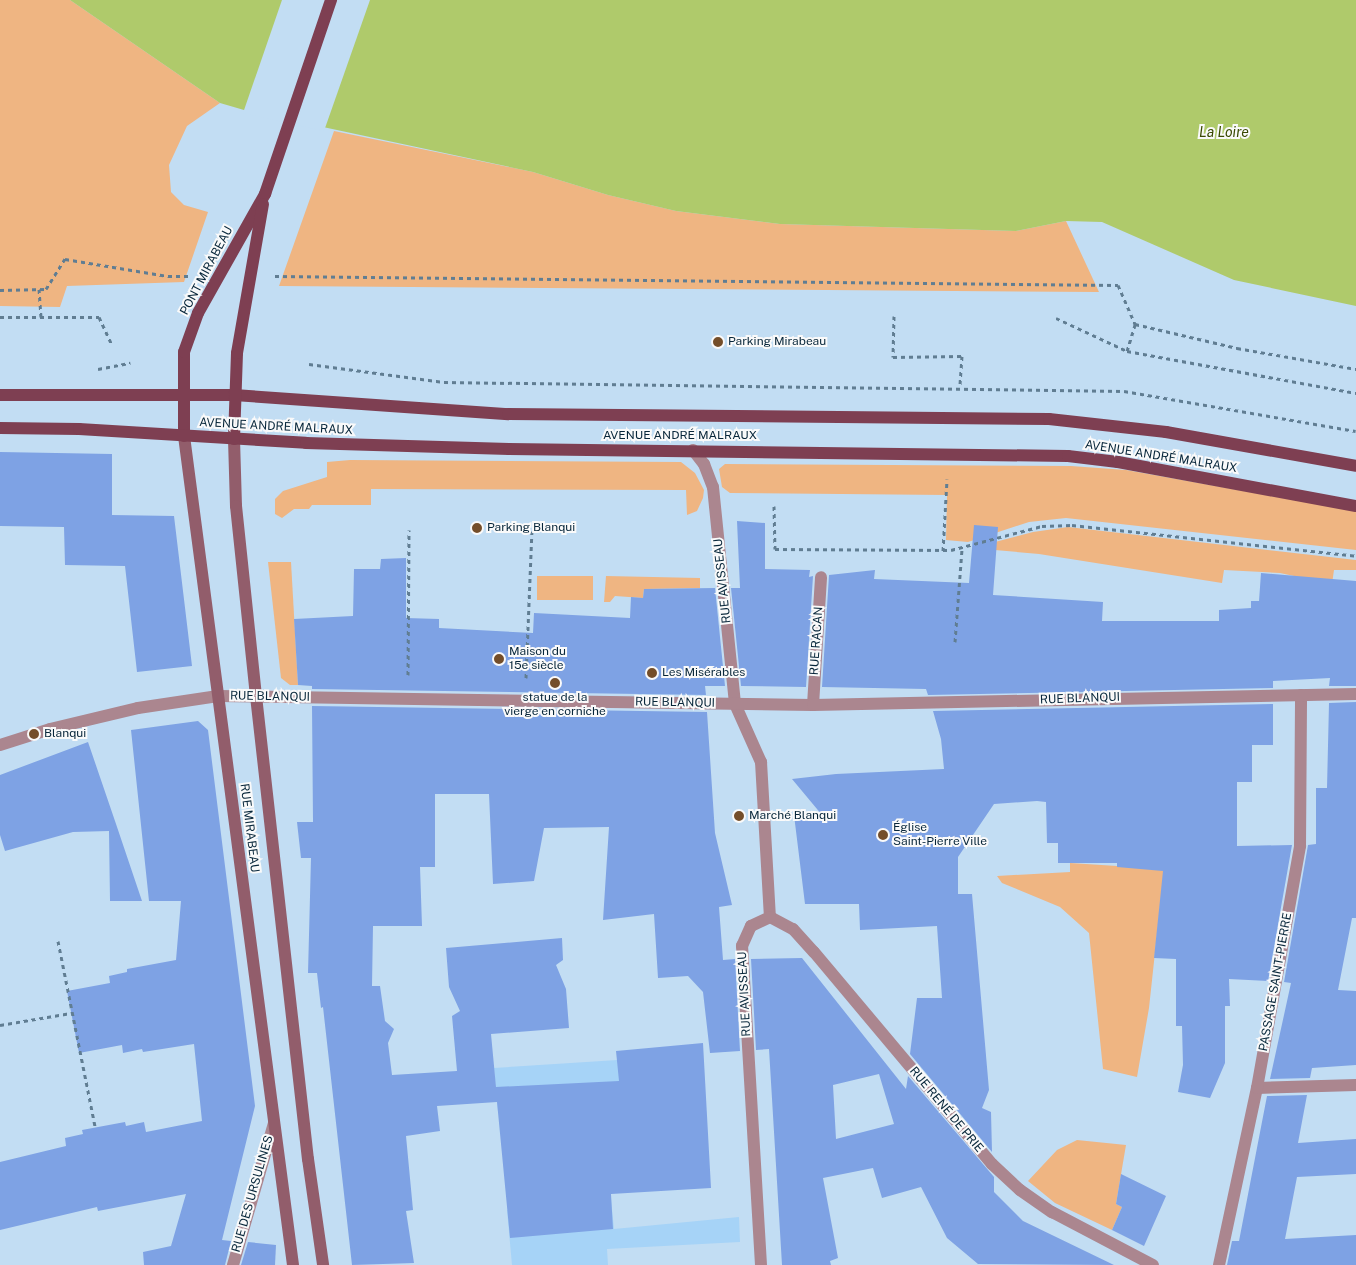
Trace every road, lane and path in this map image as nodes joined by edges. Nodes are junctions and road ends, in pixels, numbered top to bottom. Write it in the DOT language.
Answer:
graph roads {
  1 [pos="331,0"];
  2 [pos="265,194"];
  3 [pos="198,276"];
  4 [pos="268,276"];
  5 [pos="39,289"];
  6 [pos="0,290"];
  7 [pos="894,316"];
  8 [pos="0,317"];
  9 [pos="41,317"];
  10 [pos="1056,318"];
  11 [pos="1135,324"];
  12 [pos="110,342"];
  13 [pos="1127,351"];
  14 [pos="309,364"];
  15 [pos="1356,369"];
  16 [pos="960,387"];
  17 [pos="1356,393"];
  18 [pos="182,394"];
  19 [pos="0,395"];
  20 [pos="234,395"];
  21 [pos="0,428"];
  22 [pos="1356,431"];
  23 [pos="184,436"];
  24 [pos="234,439"];
  25 [pos="694,450"];
  26 [pos="1356,466"];
  27 [pos="944,498"];
  28 [pos="774,506"];
  29 [pos="1356,506"];
  30 [pos="409,530"];
  31 [pos="532,531"];
  32 [pos="962,549"];
  33 [pos="943,551"];
  34 [pos="1356,556"];
  35 [pos="821,577"];
  36 [pos="955,642"];
  37 [pos="1301,694"];
  38 [pos="1356,694"];
  39 [pos="218,696"];
  40 [pos="256,696"];
  41 [pos="408,699"];
  42 [pos="525,699"];
  43 [pos="736,704"];
  44 [pos="813,705"];
  45 [pos="0,745"];
  46 [pos="770,917"];
  47 [pos="58,941"];
  48 [pos="70,1013"];
  49 [pos="0,1025"];
  50 [pos="1356,1085"];
  51 [pos="1257,1088"];
  52 [pos="274,1123"];
  53 [pos="95,1127"];
  54 [pos="233,1265"];
  55 [pos="293,1265"];
  56 [pos="323,1265"];
  57 [pos="761,1265"];
  58 [pos="1153,1265"];
  59 [pos="1219,1265"];
  1 -- 2 [label="main road, PONT MIRABEAU"];
  2 -- 18 [label="main road, PONT MIRABEAU, bridge"];
  2 -- 20 [label="main road, PONT MIRABEAU, bridge"];
  3 -- 5 [label="path"];
  4 -- 11 [label="path"];
  5 -- 6 [label="path"];
  5 -- 9 [label="path"];
  7 -- 16 [label="path"];
  8 -- 9 [label="path"];
  9 -- 12 [label="path"];
  10 -- 13 [label="path"];
  11 -- 13 [label="path"];
  11 -- 15 [label="path"];
  13 -- 17 [label="path"];
  14 -- 16 [label="path"];
  16 -- 22 [label="path"];
  18 -- 19 [label="main road, AVENUE ANDRÉ MALRAUX"];
  18 -- 20 [label="main road, AVENUE ANDRÉ MALRAUX"];
  18 -- 23 [label="main road, RUE MIRABEAU"];
  20 -- 24 [label="main road, RUE MIRABEAU"];
  20 -- 26 [label="main road, AVENUE ANDRÉ MALRAUX"];
  21 -- 23 [label="main road, AVENUE ANDRÉ MALRAUX"];
  23 -- 24 [label="main road, AVENUE ANDRÉ MALRAUX"];
  23 -- 39 [label="main road, RUE MIRABEAU"];
  24 -- 25 [label="main road, AVENUE ANDRÉ MALRAUX"];
  24 -- 40 [label="main road, RUE MIRABEAU"];
  25 -- 29 [label="main road, AVENUE ANDRÉ MALRAUX"];
  25 -- 43 [label="street, RUE AVISSEAU"];
  27 -- 33 [label="path"];
  28 -- 33 [label="path"];
  30 -- 41 [label="path"];
  31 -- 42 [label="path"];
  32 -- 33 [label="path"];
  32 -- 34 [label="path"];
  32 -- 36 [label="path"];
  35 -- 44 [label="street, RUE RACAN"];
  37 -- 38 [label="street, RUE BLANQUI"];
  37 -- 44 [label="street, RUE BLANQUI"];
  37 -- 51 [label="street, PASSAGE SAINT-PIERRE"];
  39 -- 40 [label="street, RUE BLANQUI"];
  39 -- 45 [label="street, RUE BLANQUI"];
  39 -- 52 [label="main road, RUE MIRABEAU"];
  40 -- 41 [label="street, RUE BLANQUI"];
  40 -- 56 [label="main road, RUE MIRABEAU"];
  41 -- 42 [label="street, RUE BLANQUI"];
  42 -- 43 [label="street, RUE BLANQUI"];
  43 -- 44 [label="street, RUE BLANQUI"];
  43 -- 46 [label="street, RUE AVISSEAU"];
  46 -- 57 [label="street, RUE AVISSEAU"];
  46 -- 58 [label="street, RUE RENÉ DE PRIE"];
  47 -- 48 [label="path"];
  48 -- 49 [label="path"];
  48 -- 53 [label="path"];
  50 -- 51 [label="street"];
  51 -- 59 [label="street, PASSAGE SAINT-PIERRE"];
  52 -- 54 [label="street, RUE DES URSULINES"];
  52 -- 55 [label="main road, RUE MIRABEAU"];
}
